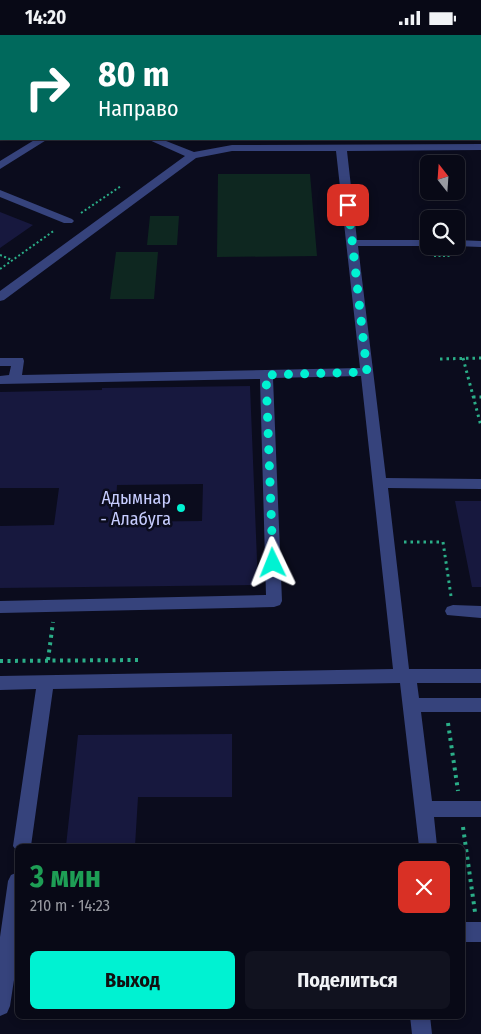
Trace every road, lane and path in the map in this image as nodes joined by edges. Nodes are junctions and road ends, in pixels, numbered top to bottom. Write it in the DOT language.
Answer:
graph roads {
  1 [pos="227,35"];
  2 [pos="359,35"];
  3 [pos="41,140"];
  4 [pos="155,140"];
  5 [pos="341,147"];
  6 [pos="481,147"];
  7 [pos="194,155"];
  8 [pos="0,166"];
  9 [pos="123,185"];
  10 [pos="0,193"];
  11 [pos="68,221"];
  12 [pos="352,243"];
  13 [pos="420,243"];
  14 [pos="465,243"];
  15 [pos="481,243"];
  16 [pos="0,255"];
  17 [pos="12,260"];
  18 [pos="0,269"];
  19 [pos="0,297"];
  20 [pos="481,358"];
  21 [pos="440,359"];
  22 [pos="463,359"];
  23 [pos="0,362"];
  24 [pos="367,372"];
  25 [pos="266,375"];
  26 [pos="15,379"];
  27 [pos="0,380"];
  28 [pos="473,397"];
  29 [pos="481,397"];
  30 [pos="481,427"];
  31 [pos="380,483"];
  32 [pos="481,484"];
  33 [pos="387,542"];
  34 [pos="56,606"];
  35 [pos="0,607"];
  36 [pos="453,611"];
  37 [pos="481,611"];
  38 [pos="405,676"];
  39 [pos="481,676"];
  40 [pos="0,683"];
  41 [pos="45,683"];
  42 [pos="411,705"];
  43 [pos="481,705"];
  44 [pos="424,809"];
  45 [pos="481,809"];
  46 [pos="22,844"];
  47 [pos="428,844"];
  48 [pos="15,902"];
  49 [pos="465,932"];
  50 [pos="481,932"];
  51 [pos="0,1006"];
  52 [pos="420,1019"];
  53 [pos="422,1034"];
  1 -- 2 [label="street"];
  3 -- 8 [label="street"];
  4 -- 7 [label="street"];
  5 -- 6 [label="street"];
  5 -- 7 [label="street"];
  5 -- 12 [label="street"];
  7 -- 19 [label="street"];
  9 -- 11 [label="path"];
  10 -- 11 [label="street"];
  11 -- 17 [label="path"];
  12 -- 13 [label="street"];
  12 -- 24 [label="street"];
  14 -- 15 [label="street"];
  16 -- 17 [label="path"];
  17 -- 18 [label="path"];
  20 -- 22 [label="path"];
  21 -- 22 [label="path"];
  22 -- 28 [label="path"];
  23 -- 26 [label="street"];
  24 -- 25 [label="street"];
  24 -- 31 [label="street"];
  25 -- 26 [label="street"];
  25 -- 34 [label="street"];
  26 -- 27 [label="street"];
  28 -- 29 [label="path"];
  28 -- 30 [label="path"];
  31 -- 32 [label="street"];
  31 -- 33 [label="street"];
  33 -- 36 [label="path"];
  33 -- 38 [label="street"];
  34 -- 35 [label="street"];
  34 -- 41 [label="path"];
  36 -- 37 [label="street"];
  38 -- 39 [label="street"];
  38 -- 41 [label="street"];
  38 -- 42 [label="street"];
  40 -- 41 [label="street"];
  41 -- 46 [label="street"];
  42 -- 43 [label="street"];
  42 -- 44 [label="street"];
  44 -- 45 [label="street"];
  44 -- 47 [label="street"];
  48 -- 51 [label="street"];
  49 -- 50 [label="street"];
  52 -- 53 [label="street"];
}
